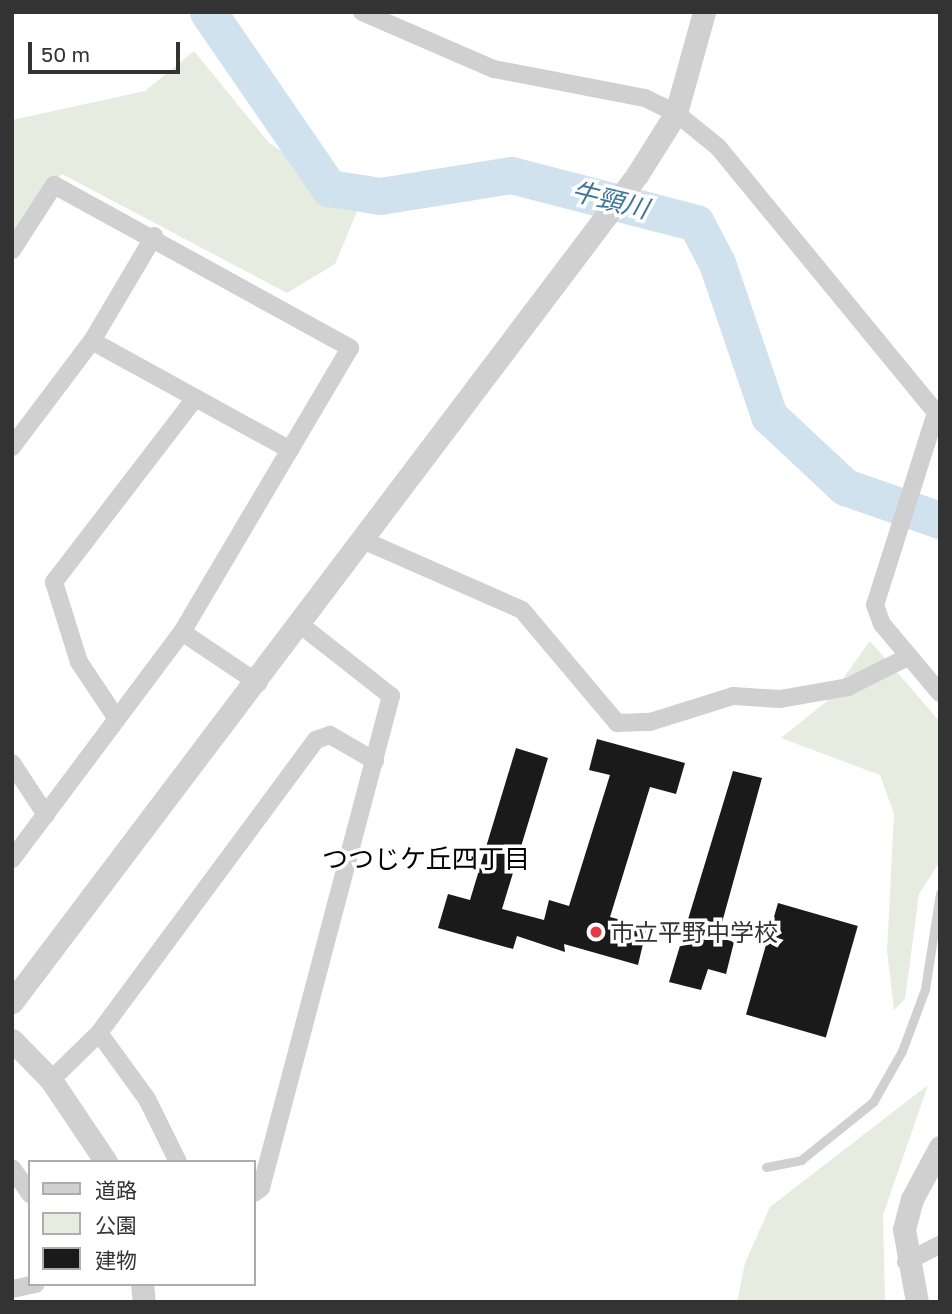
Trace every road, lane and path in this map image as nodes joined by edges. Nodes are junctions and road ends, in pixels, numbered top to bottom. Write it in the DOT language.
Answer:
graph roads {
  1 [pos="362,12"];
  2 [pos="704,12"];
  3 [pos="676,113"];
  4 [pos="154,236"];
  5 [pos="12,250"];
  6 [pos="92,341"];
  7 [pos="195,398"];
  8 [pos="938,417"];
  9 [pos="12,447"];
  10 [pos="290,450"];
  11 [pos="365,541"];
  12 [pos="302,626"];
  13 [pos="182,632"];
  14 [pos="908,657"];
  15 [pos="258,683"];
  16 [pos="940,693"];
  17 [pos="117,719"];
  18 [pos="375,761"];
  19 [pos="12,763"];
  20 [pos="46,815"];
  21 [pos="12,859"];
  22 [pos="940,892"];
  23 [pos="12,1002"];
  24 [pos="99,1033"];
  25 [pos="12,1040"];
  26 [pos="51,1080"];
  27 [pos="940,1147"];
  28 [pos="105,1160"];
  29 [pos="177,1160"];
  30 [pos="766,1167"];
  31 [pos="12,1168"];
  32 [pos="28,1191"];
  33 [pos="256,1192"];
  34 [pos="940,1245"];
  35 [pos="906,1262"];
  36 [pos="917,1302"];
  1 -- 3 [label="street"];
  2 -- 3 [label="street"];
  3 -- 8 [label="street"];
  3 -- 11 [label="street"];
  4 -- 5 [label="street"];
  4 -- 6 [label="street"];
  4 -- 10 [label="street"];
  6 -- 7 [label="street"];
  6 -- 9 [label="street"];
  7 -- 10 [label="street"];
  7 -- 17 [label="street"];
  8 -- 14 [label="street"];
  10 -- 13 [label="street"];
  11 -- 12 [label="street"];
  11 -- 14 [label="street"];
  12 -- 15 [label="street"];
  12 -- 18 [label="street"];
  13 -- 15 [label="street"];
  13 -- 17 [label="street"];
  14 -- 16 [label="street"];
  15 -- 23 [label="street"];
  17 -- 20 [label="street"];
  18 -- 24 [label="street"];
  18 -- 33 [label="street"];
  19 -- 20 [label="street"];
  20 -- 21 [label="street"];
  22 -- 30 [label="lane"];
  24 -- 26 [label="street"];
  24 -- 29 [label="street"];
  25 -- 26 [label="street"];
  26 -- 28 [label="street"];
  27 -- 35 [label="street"];
  31 -- 32 [label="street"];
  34 -- 35 [label="street"];
  35 -- 36 [label="street"];
}
